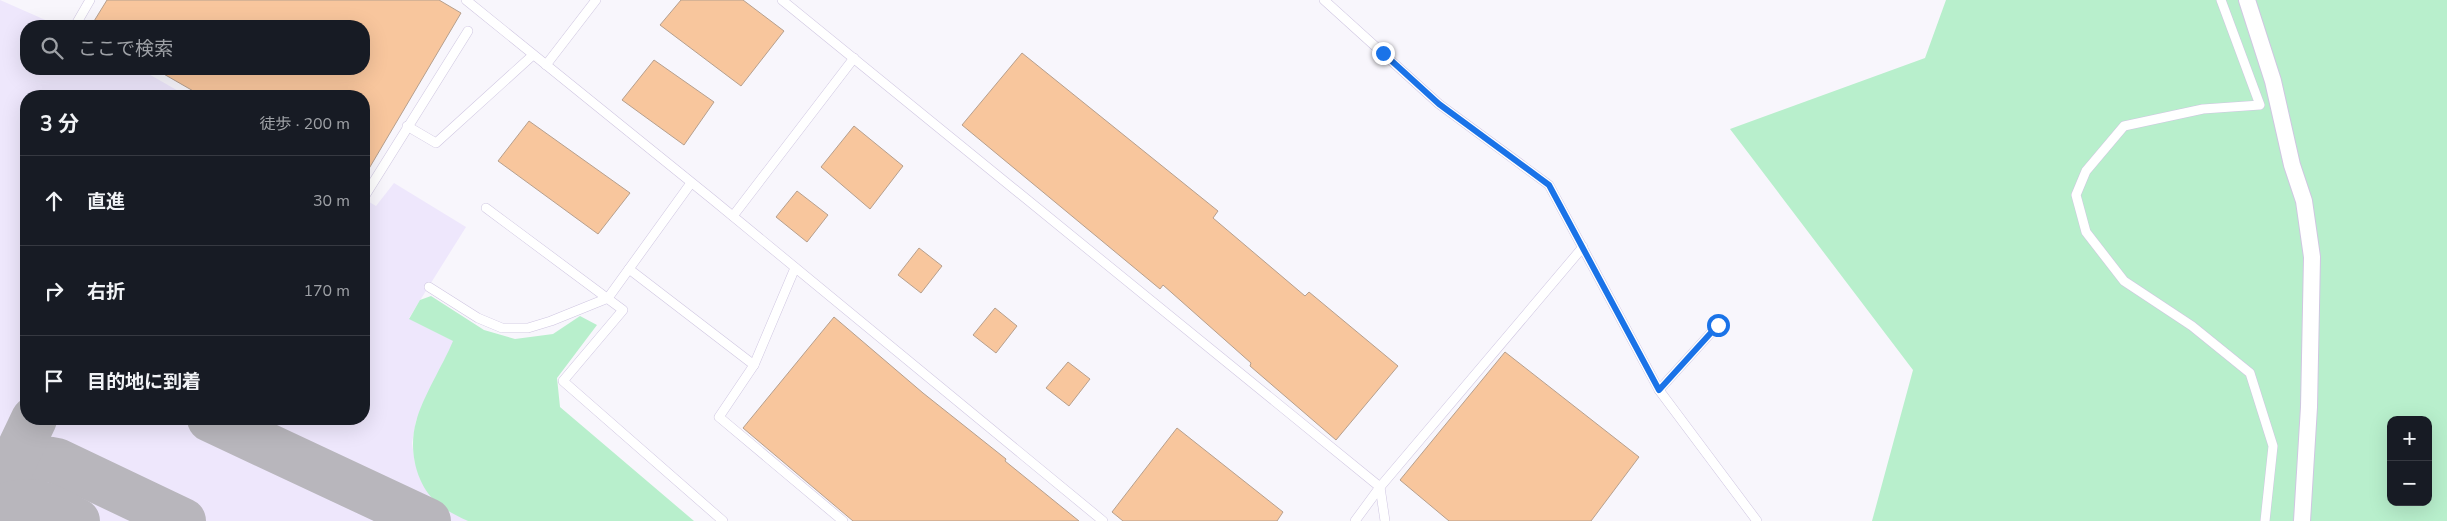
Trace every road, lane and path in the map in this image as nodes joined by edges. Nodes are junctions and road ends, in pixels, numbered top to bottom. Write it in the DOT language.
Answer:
graph roads {
  1 [pos="90,0"];
  2 [pos="466,0"];
  3 [pos="596,0"];
  4 [pos="782,0"];
  5 [pos="1324,0"];
  6 [pos="2221,0"];
  7 [pos="2247,0"];
  8 [pos="78,20"];
  9 [pos="468,31"];
  10 [pos="533,54"];
  11 [pos="854,58"];
  12 [pos="546,65"];
  13 [pos="408,126"];
  14 [pos="691,183"];
  15 [pos="370,188"];
  16 [pos="486,208"];
  17 [pos="732,216"];
  18 [pos="1583,246"];
  19 [pos="795,268"];
  20 [pos="629,269"];
  21 [pos="429,287"];
  22 [pos="608,298"];
  23 [pos="1718,325"];
  24 [pos="754,365"];
  25 [pos="1659,390"];
  26 [pos="1380,487"];
  27 [pos="723,521"];
  28 [pos="844,521"];
  29 [pos="1103,521"];
  30 [pos="1355,521"];
  31 [pos="1386,521"];
  32 [pos="1757,521"];
  33 [pos="2265,521"];
  34 [pos="2302,521"];
  1 -- 8 [label="lane"];
  2 -- 10 [label="lane"];
  3 -- 12 [label="lane"];
  4 -- 11 [label="lane"];
  5 -- 18 [label="lane"];
  6 -- 33 [label="lane"];
  7 -- 34 [label="street"];
  9 -- 13 [label="lane"];
  10 -- 12 [label="lane"];
  10 -- 13 [label="lane"];
  11 -- 17 [label="lane"];
  11 -- 26 [label="lane"];
  12 -- 14 [label="lane"];
  13 -- 15 [label="lane"];
  14 -- 17 [label="lane"];
  14 -- 20 [label="lane"];
  16 -- 22 [label="lane"];
  17 -- 19 [label="lane"];
  18 -- 25 [label="lane"];
  18 -- 26 [label="lane"];
  19 -- 24 [label="lane"];
  19 -- 29 [label="lane"];
  20 -- 22 [label="lane"];
  20 -- 24 [label="lane"];
  21 -- 22 [label="lane"];
  22 -- 27 [label="lane"];
  23 -- 25 [label="lane"];
  24 -- 28 [label="lane"];
  25 -- 32 [label="lane"];
  26 -- 30 [label="lane"];
  26 -- 31 [label="lane"];
}
